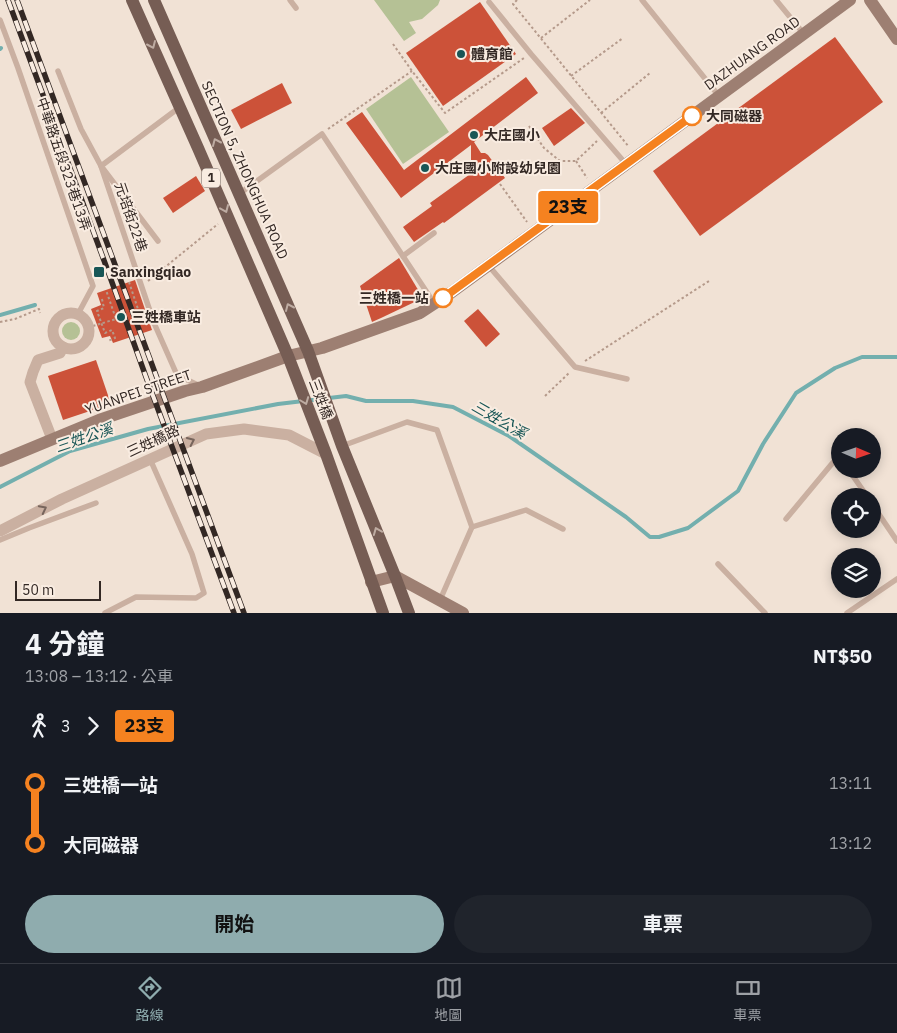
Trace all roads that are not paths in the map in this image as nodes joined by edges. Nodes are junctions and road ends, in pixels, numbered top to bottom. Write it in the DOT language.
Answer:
graph roads {
  1 [pos="132,0"];
  2 [pos="154,0"];
  3 [pos="290,0"];
  4 [pos="642,0"];
  5 [pos="776,0"];
  6 [pos="850,0"];
  7 [pos="870,0"];
  8 [pos="488,2"];
  9 [pos="296,8"];
  10 [pos="0,20"];
  11 [pos="804,34"];
  12 [pos="897,39"];
  13 [pos="58,71"];
  14 [pos="720,96"];
  15 [pos="180,107"];
  16 [pos="631,161"];
  17 [pos="101,166"];
  18 [pos="239,194"];
  19 [pos="434,233"];
  20 [pos="158,241"];
  21 [pos="403,256"];
  22 [pos="488,265"];
  23 [pos="435,304"];
  24 [pos="78,314"];
  25 [pos="63,347"];
  26 [pos="308,351"];
  27 [pos="288,356"];
  28 [pos="627,379"];
  29 [pos="202,387"];
  30 [pos="52,439"];
  31 [pos="342,446"];
  32 [pos="326,454"];
  33 [pos="150,460"];
  34 [pos="0,461"];
  35 [pos="831,469"];
  36 [pos="96,504"];
  37 [pos="881,517"];
  38 [pos="786,519"];
  39 [pos="472,527"];
  40 [pos="563,529"];
  41 [pos="0,531"];
  42 [pos="0,540"];
  43 [pos="897,541"];
  44 [pos="718,564"];
  45 [pos="395,576"];
  46 [pos="897,579"];
  47 [pos="371,582"];
  48 [pos="440,600"];
  49 [pos="106,613"];
  50 [pos="383,613"];
  51 [pos="409,613"];
  52 [pos="463,613"];
  53 [pos="765,613"];
  54 [pos="847,613"];
  1 -- 15 [label="main road, 1, one-way"];
  18 -- 2 [label="main road, SECTION 5, ZHONGHUA ROAD / 1, one-way"];
  3 -- 9 [label="lane"];
  4 -- 14 [label="lane"];
  5 -- 11 [label="lane"];
  6 -- 11 [label="street, DAZHUANG ROAD"];
  7 -- 12 [label="street"];
  8 -- 16 [label="lane"];
  10 -- 24 [label="lane, 中華路五段323巷13弄"];
  11 -- 14 [label="street, DAZHUANG ROAD"];
  13 -- 17 [label="lane, 元培街22巷"];
  14 -- 16 [label="street, DAZHUANG ROAD"];
  15 -- 17 [label="lane"];
  15 -- 27 [label="main road, 1, one-way"];
  16 -- 22 [label="street, DAZHUANG ROAD"];
  17 -- 20 [label="lane"];
  17 -- 29 [label="lane, 元培街22巷"];
  18 -- 21 [label="lane"];
  26 -- 18 [label="main road, SECTION 5, ZHONGHUA ROAD / 1, one-way"];
  19 -- 21 [label="lane"];
  21 -- 23 [label="lane"];
  22 -- 23 [label="street, DAZHUANG ROAD"];
  22 -- 28 [label="lane"];
  23 -- 26 [label="street, DAZHUANG ROAD"];
  24 -- 25 [label="street"];
  24 -- 25 [label="street"];
  25 -- 30 [label="street"];
  26 -- 27 [label="street, DAZHUANG ROAD"];
  26 -- 31 [label="main road, 三姓橋 / 1"];
  27 -- 29 [label="street, YUANPEI STREET"];
  27 -- 32 [label="main road, 三姓橋 / 1, one-way"];
  29 -- 30 [label="street, YUANPEI STREET"];
  30 -- 34 [label="street, YUANPEI STREET"];
  31 -- 39 [label="lane"];
  45 -- 31 [label="main road, 1, one-way"];
  33 -- 32 [label="street, 三姓橋路, one-way"];
  32 -- 47 [label="main road, 1"];
  41 -- 33 [label="street, 三姓橋路, one-way"];
  33 -- 49 [label="lane"];
  35 -- 38 [label="lane"];
  36 -- 42 [label="lane"];
  37 -- 43 [label="lane"];
  39 -- 40 [label="lane"];
  39 -- 48 [label="lane"];
  44 -- 53 [label="lane"];
  45 -- 47 [label="street"];
  45 -- 48 [label="street"];
  45 -- 51 [label="main road, 1"];
  46 -- 54 [label="lane"];
  47 -- 50 [label="main road, 1"];
  48 -- 52 [label="street"];
}
